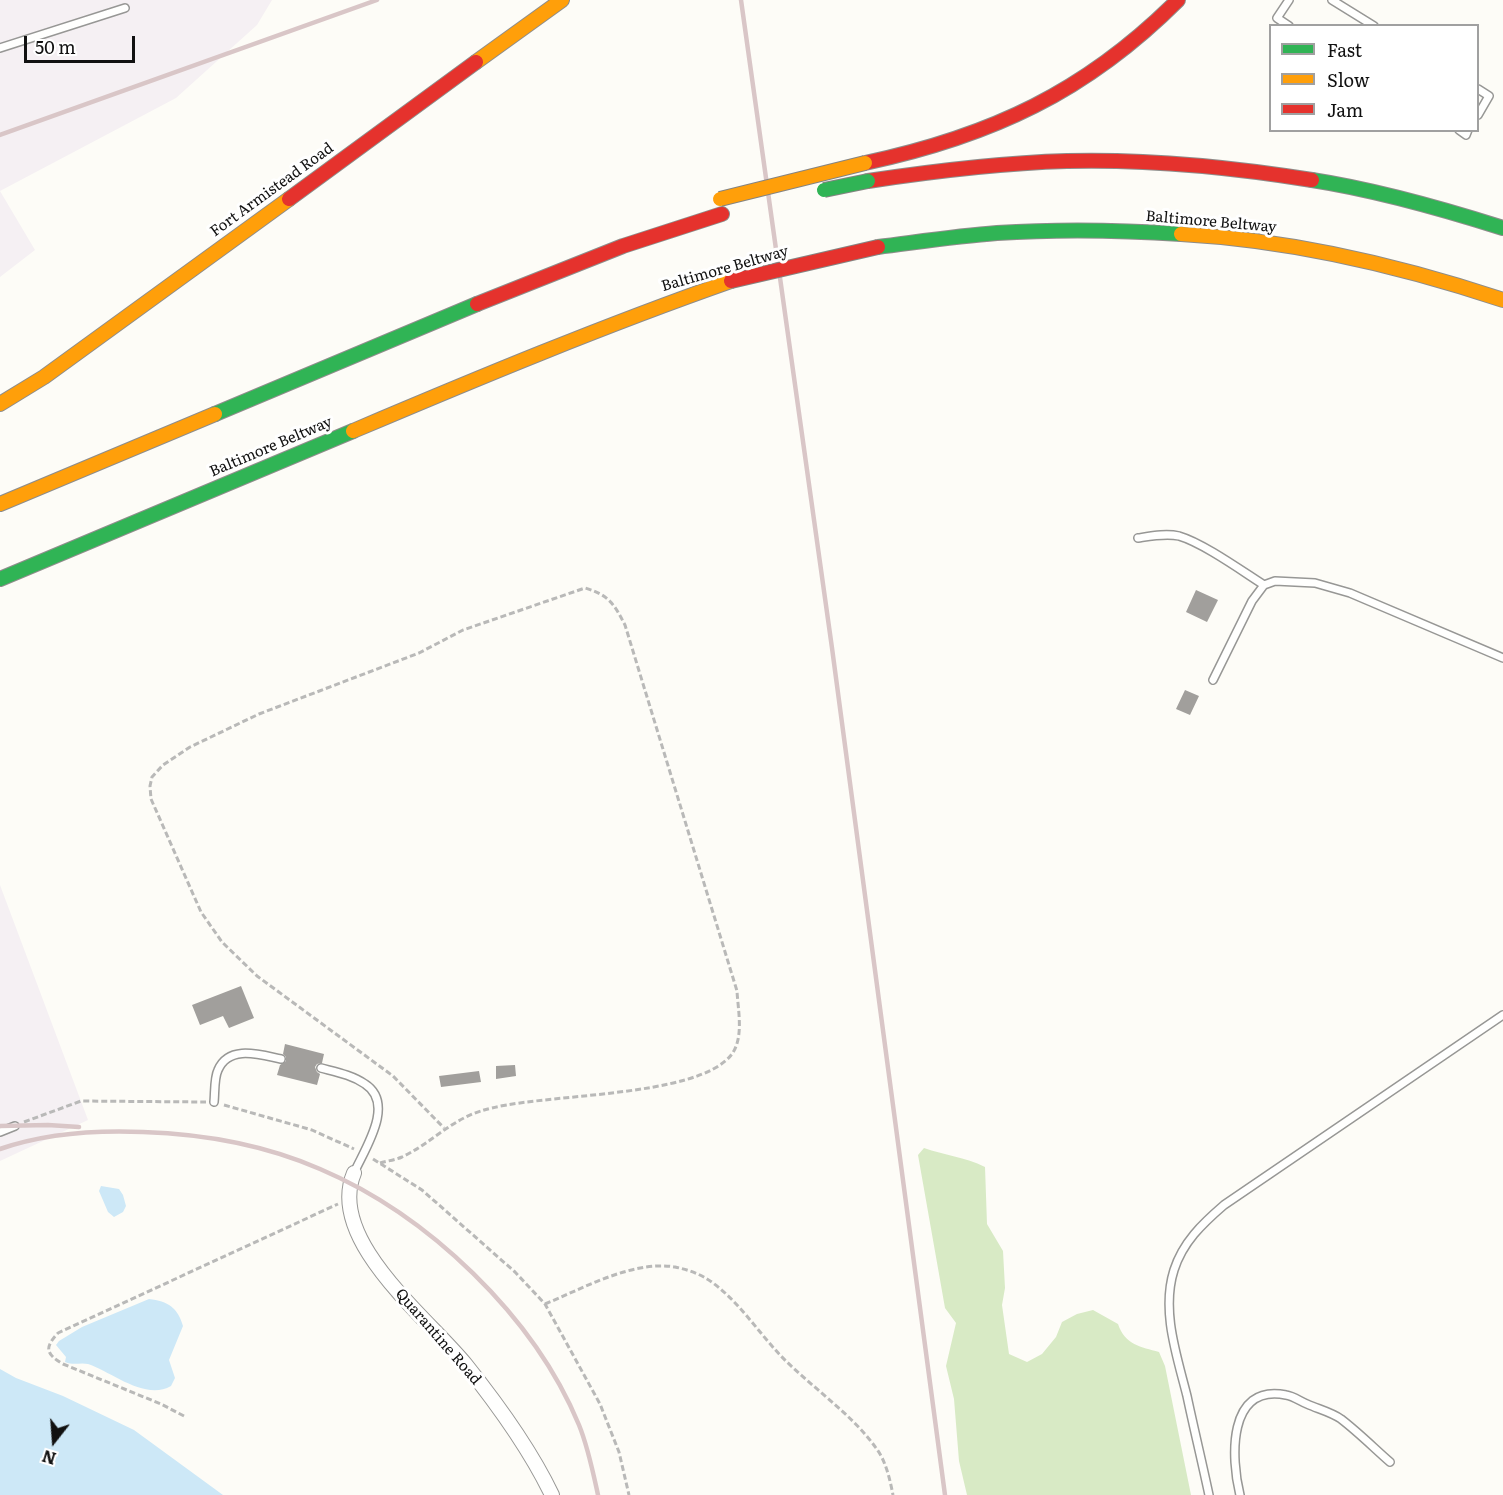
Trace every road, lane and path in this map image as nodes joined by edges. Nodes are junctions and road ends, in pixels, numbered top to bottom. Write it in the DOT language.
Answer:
graph roads {
  1 [pos="562,0"];
  2 [pos="1178,0"];
  3 [pos="1289,0"];
  4 [pos="1332,0"];
  5 [pos="125,8"];
  6 [pos="1285,24"];
  7 [pos="1371,24"];
  8 [pos="0,48"];
  9 [pos="1479,90"];
  10 [pos="1479,113"];
  11 [pos="807,194"];
  12 [pos="714,201"];
  13 [pos="727,213"];
  14 [pos="675,214"];
  15 [pos="1503,228"];
  16 [pos="520,286"];
  17 [pos="1503,300"];
  18 [pos="0,404"];
  19 [pos="0,504"];
  20 [pos="1138,538"];
  21 [pos="0,579"];
  22 [pos="1264,585"];
  23 [pos="1503,658"];
  24 [pos="1213,680"];
  25 [pos="1503,1016"];
  26 [pos="281,1059"];
  27 [pos="321,1068"];
  28 [pos="214,1102"];
  29 [pos="15,1125"];
  30 [pos="444,1128"];
  31 [pos="0,1132"];
  32 [pos="362,1153"];
  33 [pos="380,1163"];
  34 [pos="354,1173"];
  35 [pos="348,1201"];
  36 [pos="545,1304"];
  37 [pos="184,1416"];
  38 [pos="1390,1462"];
  39 [pos="552,1495"];
  40 [pos="629,1495"];
  41 [pos="893,1495"];
  42 [pos="1209,1495"];
  43 [pos="1240,1495"];
  1 -- 18 [label="main road, Fort Armistead Road"];
  2 -- 12 [label="main road, bridge"];
  3 -- 6 [label="lane"];
  4 -- 7 [label="lane"];
  5 -- 8 [label="lane"];
  9 -- 10 [label="lane"];
  11 -- 15 [label="main road, bridge"];
  13 -- 16 [label="main road"];
  14 -- 16 [label="main road"];
  16 -- 19 [label="main road"];
  17 -- 21 [label="main road, Baltimore Beltway, bridge"];
  20 -- 22 [label="lane"];
  22 -- 23 [label="lane"];
  22 -- 24 [label="lane"];
  25 -- 42 [label="lane"];
  26 -- 28 [label="lane"];
  27 -- 32 [label="lane"];
  28 -- 29 [label="path"];
  28 -- 32 [label="path"];
  29 -- 31 [label="lane"];
  30 -- 30 [label="path"];
  30 -- 33 [label="path"];
  32 -- 33 [label="path"];
  32 -- 34 [label="lane"];
  33 -- 36 [label="path"];
  34 -- 35 [label="street, Quarantine Road"];
  35 -- 37 [label="path"];
  35 -- 39 [label="street, Quarantine Road"];
  36 -- 40 [label="path"];
  36 -- 41 [label="path"];
  38 -- 43 [label="lane"];
}
